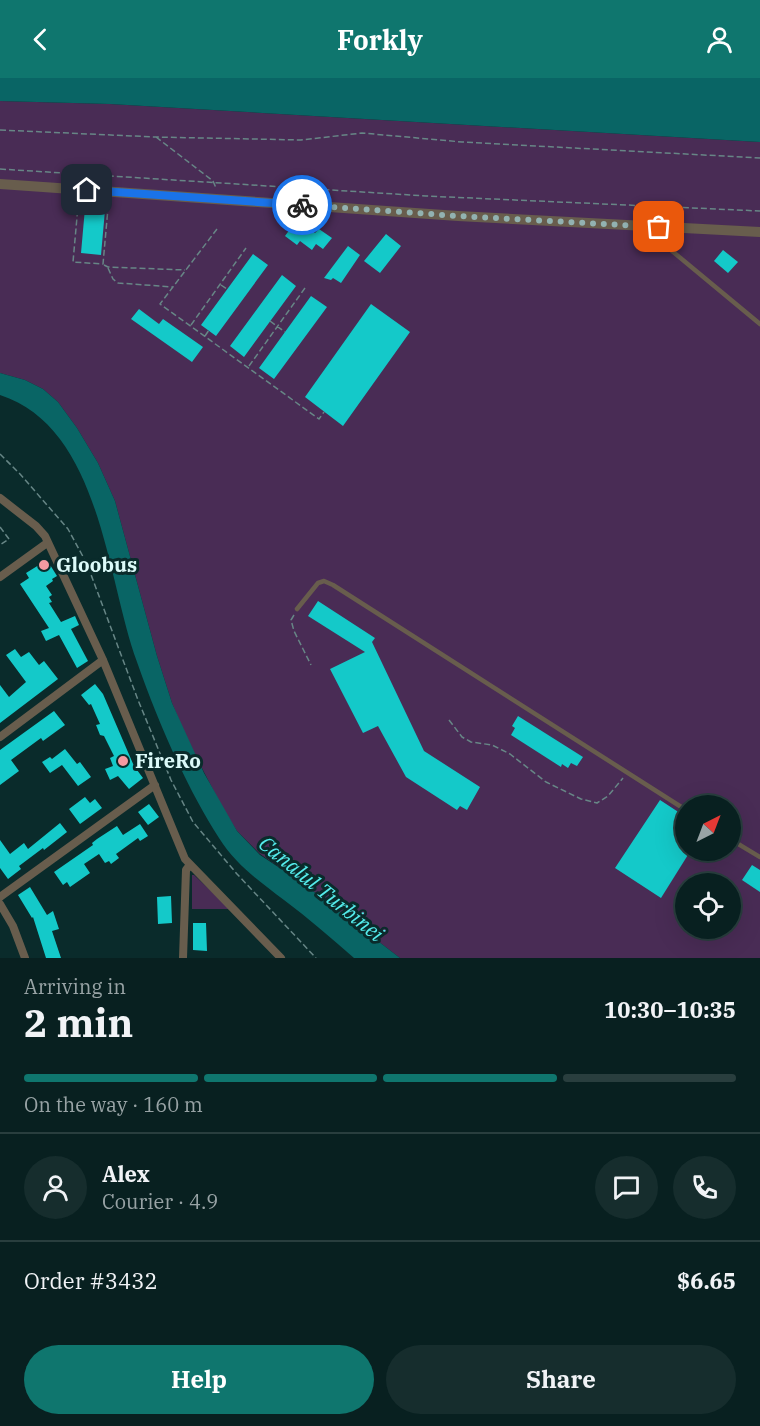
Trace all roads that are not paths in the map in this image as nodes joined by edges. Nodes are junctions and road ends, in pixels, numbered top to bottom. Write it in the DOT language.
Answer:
graph roads {
  1 [pos="0,184"];
  2 [pos="659,227"];
  3 [pos="760,231"];
  4 [pos="760,324"];
  5 [pos="0,498"];
  6 [pos="47,543"];
  7 [pos="0,577"];
  8 [pos="297,609"];
  9 [pos="103,660"];
  10 [pos="0,737"];
  11 [pos="155,785"];
  12 [pos="675,803"];
  13 [pos="741,845"];
  14 [pos="760,857"];
  15 [pos="189,866"];
  16 [pos="0,897"];
  17 [pos="0,904"];
  18 [pos="25,958"];
  19 [pos="183,958"];
  20 [pos="281,958"];
  1 -- 2 [label="street"];
  2 -- 3 [label="street"];
  2 -- 4 [label="lane"];
  5 -- 6 [label="street"];
  6 -- 7 [label="street"];
  6 -- 9 [label="street"];
  8 -- 12 [label="lane"];
  9 -- 10 [label="street"];
  9 -- 11 [label="street"];
  11 -- 15 [label="street"];
  11 -- 16 [label="street"];
  13 -- 14 [label="lane"];
  15 -- 19 [label="street"];
  15 -- 20 [label="street"];
  17 -- 18 [label="street"];
}
